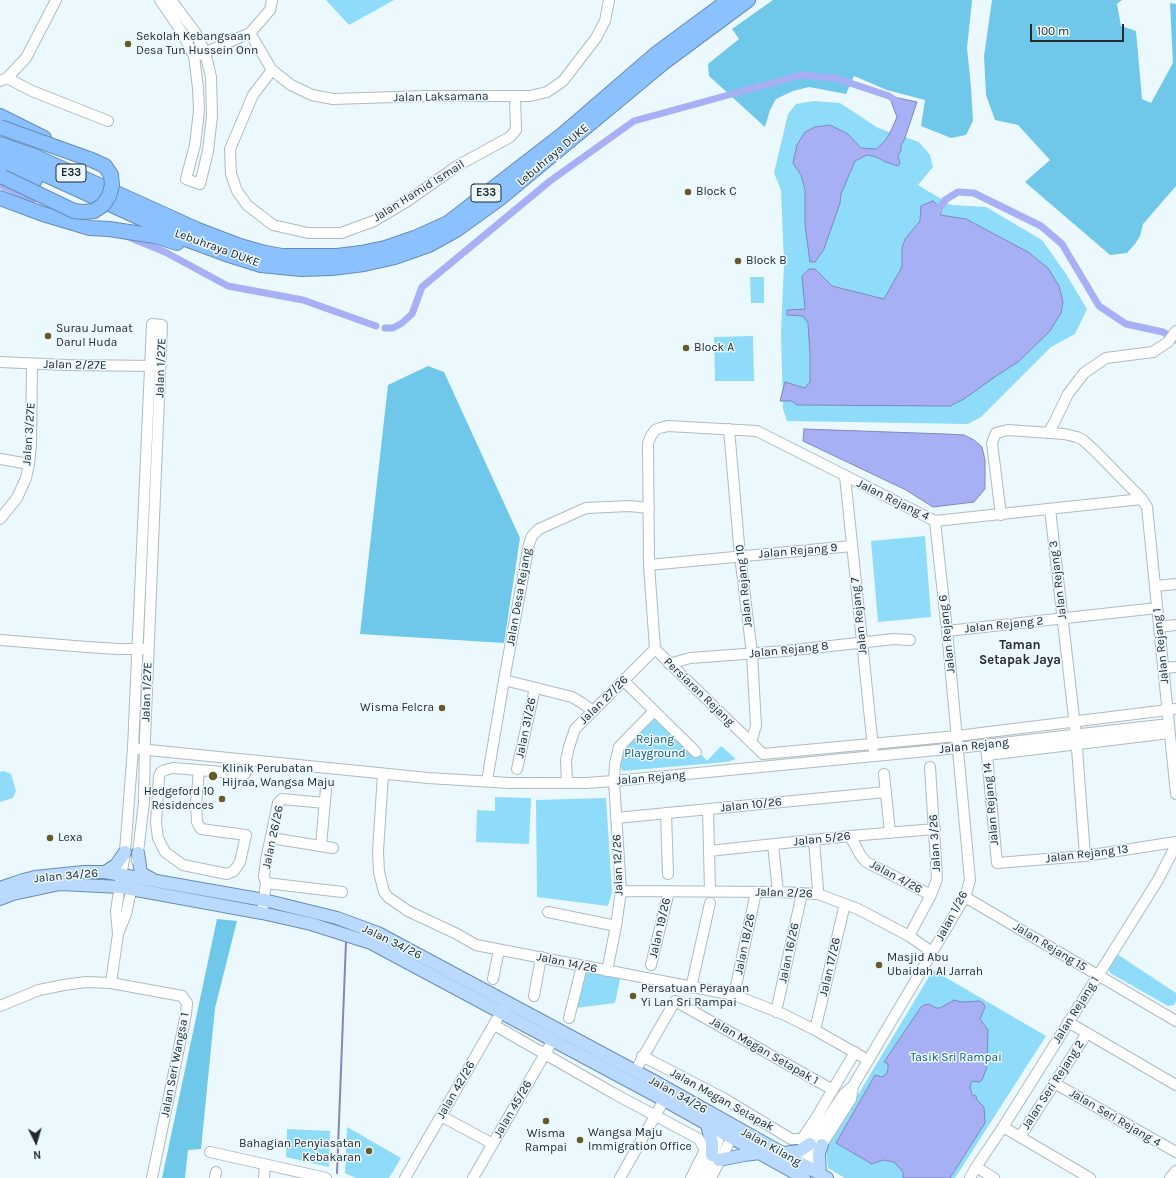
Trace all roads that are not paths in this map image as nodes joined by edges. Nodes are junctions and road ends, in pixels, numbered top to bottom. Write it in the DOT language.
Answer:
graph roads {
  1 [pos="56,0"];
  2 [pos="160,0"];
  3 [pos="171,0"];
  4 [pos="272,0"];
  5 [pos="609,0"];
  6 [pos="729,0"];
  7 [pos="748,0"];
  8 [pos="250,33"];
  9 [pos="205,52"];
  10 [pos="194,56"];
  11 [pos="660,58"];
  12 [pos="272,70"];
  13 [pos="3,80"];
  14 [pos="515,96"];
  15 [pos="0,116"];
  16 [pos="108,121"];
  17 [pos="0,127"];
  18 [pos="0,141"];
  19 [pos="0,144"];
  20 [pos="72,153"];
  21 [pos="32,155"];
  22 [pos="0,156"];
  23 [pos="0,166"];
  24 [pos="0,175"];
  25 [pos="0,181"];
  26 [pos="0,198"];
  27 [pos="137,216"];
  28 [pos="109,229"];
  29 [pos="272,263"];
  30 [pos="1176,332"];
  31 [pos="150,361"];
  32 [pos="0,362"];
  33 [pos="32,365"];
  34 [pos="161,365"];
  35 [pos="136,366"];
  36 [pos="150,376"];
  37 [pos="1056,418"];
  38 [pos="726,428"];
  39 [pos="740,429"];
  40 [pos="655,430"];
  41 [pos="1048,433"];
  42 [pos="1064,434"];
  43 [pos="729,440"];
  44 [pos="0,459"];
  45 [pos="29,464"];
  46 [pos="845,476"];
  47 [pos="1142,499"];
  48 [pos="649,508"];
  49 [pos="1050,509"];
  50 [pos="1000,514"];
  51 [pos="0,519"];
  52 [pos="935,521"];
  53 [pos="852,546"];
  54 [pos="740,556"];
  55 [pos="649,564"];
  56 [pos="1176,584"];
  57 [pos="1155,586"];
  58 [pos="1157,608"];
  59 [pos="1063,618"];
  60 [pos="1176,626"];
  61 [pos="1159,627"];
  62 [pos="138,630"];
  63 [pos="947,631"];
  64 [pos="0,640"];
  65 [pos="910,640"];
  66 [pos="862,642"];
  67 [pos="119,649"];
  68 [pos="138,649"];
  69 [pos="149,649"];
  70 [pos="655,649"];
  71 [pos="752,654"];
  72 [pos="669,664"];
  73 [pos="137,666"];
  74 [pos="1176,667"];
  75 [pos="1163,668"];
  76 [pos="504,680"];
  77 [pos="624,681"];
  78 [pos="535,688"];
  79 [pos="1172,710"];
  80 [pos="593,711"];
  81 [pos="654,711"];
  82 [pos="1075,722"];
  83 [pos="1169,728"];
  84 [pos="957,736"];
  85 [pos="1076,740"];
  86 [pos="751,742"];
  87 [pos="873,743"];
  88 [pos="133,748"];
  89 [pos="958,748"];
  90 [pos="145,750"];
  91 [pos="987,750"];
  92 [pos="696,752"];
  93 [pos="874,756"];
  94 [pos="930,767"];
  95 [pos="518,769"];
  96 [pos="199,770"];
  97 [pos="244,774"];
  98 [pos="383,774"];
  99 [pos="884,774"];
  100 [pos="487,781"];
  101 [pos="614,781"];
  102 [pos="567,783"];
  103 [pos="326,789"];
  104 [pos="886,792"];
  105 [pos="1176,794"];
  106 [pos="144,802"];
  107 [pos="325,803"];
  108 [pos="157,804"];
  109 [pos="708,809"];
  110 [pos="666,813"];
  111 [pos="616,818"];
  112 [pos="935,829"];
  113 [pos="890,833"];
  114 [pos="850,836"];
  115 [pos="271,838"];
  116 [pos="814,841"];
  117 [pos="1176,842"];
  118 [pos="772,845"];
  119 [pos="1176,845"];
  120 [pos="321,846"];
  121 [pos="333,848"];
  122 [pos="709,851"];
  123 [pos="125,852"];
  124 [pos="138,853"];
  125 [pos="1085,856"];
  126 [pos="997,863"];
  127 [pos="104,872"];
  128 [pos="668,874"];
  129 [pos="157,881"];
  130 [pos="127,882"];
  131 [pos="266,884"];
  132 [pos="0,888"];
  133 [pos="818,890"];
  134 [pos="621,891"];
  135 [pos="669,891"];
  136 [pos="710,891"];
  137 [pos="342,892"];
  138 [pos="756,892"];
  139 [pos="778,892"];
  140 [pos="802,894"];
  141 [pos="931,895"];
  142 [pos="965,896"];
  143 [pos="0,899"];
  144 [pos="264,900"];
  145 [pos="710,903"];
  146 [pos="845,904"];
  147 [pos="548,912"];
  148 [pos="262,913"];
  149 [pos="616,926"];
  150 [pos="909,936"];
  151 [pos="499,950"];
  152 [pos="932,952"];
  153 [pos="541,957"];
  154 [pos="652,965"];
  155 [pos="582,966"];
  156 [pos="607,971"];
  157 [pos="1097,975"];
  158 [pos="493,979"];
  159 [pos="110,983"];
  160 [pos="691,988"];
  161 [pos="734,995"];
  162 [pos="534,996"];
  163 [pos="0,1006"];
  164 [pos="504,1007"];
  165 [pos="776,1012"];
  166 [pos="569,1018"];
  167 [pos="1176,1021"];
  168 [pos="1068,1022"];
  169 [pos="494,1025"];
  170 [pos="815,1030"];
  171 [pos="1086,1033"];
  172 [pos="554,1040"];
  173 [pos="855,1052"];
  174 [pos="545,1054"];
  175 [pos="642,1056"];
  176 [pos="868,1060"];
  177 [pos="635,1071"];
  178 [pos="1054,1083"];
  179 [pos="1176,1085"];
  180 [pos="833,1090"];
  181 [pos="664,1100"];
  182 [pos="656,1115"];
  183 [pos="441,1116"];
  184 [pos="706,1122"];
  185 [pos="1003,1127"];
  186 [pos="729,1130"];
  187 [pos="1016,1135"];
  188 [pos="811,1142"];
  189 [pos="493,1144"];
  190 [pos="210,1152"];
  191 [pos="1176,1152"];
  192 [pos="760,1153"];
  193 [pos="784,1153"];
  194 [pos="716,1158"];
  195 [pos="265,1164"];
  196 [pos="801,1171"];
  197 [pos="1176,1171"];
  198 [pos="971,1174"];
  199 [pos="824,1176"];
  200 [pos="475,1177"];
  201 [pos="152,1178"];
  202 [pos="264,1178"];
  203 [pos="326,1178"];
  204 [pos="405,1178"];
  205 [pos="620,1178"];
  206 [pos="691,1178"];
  207 [pos="702,1178"];
  208 [pos="711,1178"];
  209 [pos="992,1178"];
  210 [pos="1090,1178"];
  211 [pos="1170,1178"];
  1 -- 13 [label="street"];
  2 -- 10 [label="street"];
  3 -- 9 [label="street"];
  4 -- 8 [label="street"];
  5 -- 14 [label="street, Jalan Laksamana"];
  6 -- 11 [label="highway, Lebuhraya DUKE / E33"];
  7 -- 11 [label="highway, Lebuhraya DUKE / E33"];
  8 -- 9 [label="street"];
  8 -- 12 [label="street, Jalan Laksamana"];
  9 -- 10 [label="street"];
  9 -- 10 [label="street"];
  11 -- 29 [label="highway, Lebuhraya DUKE / E33"];
  12 -- 14 [label="street, Jalan Laksamana"];
  12 -- 14 [label="street, Jalan Hamid Ismail"];
  13 -- 16 [label="street"];
  15 -- 20 [label="highway, bridge"];
  17 -- 20 [label="highway, bridge"];
  18 -- 21 [label="highway"];
  19 -- 21 [label="highway, Lebuhraya DUKE / E33"];
  20 -- 24 [label="highway, bridge"];
  21 -- 29 [label="highway, Lebuhraya DUKE / E33"];
  22 -- 27 [label="highway, Lebuhraya DUKE / E33"];
  23 -- 27 [label="highway"];
  25 -- 28 [label="highway"];
  26 -- 28 [label="highway"];
  27 -- 29 [label="highway, Lebuhraya DUKE / E33"];
  28 -- 29 [label="highway"];
  30 -- 37 [label="street"];
  31 -- 34 [label="street, Jalan 2/27E"];
  31 -- 34 [label="street, Jalan 1/27E"];
  31 -- 35 [label="street, Jalan 2/27E"];
  31 -- 36 [label="street, Jalan 1/27E"];
  32 -- 33 [label="street, Jalan 2/27E"];
  33 -- 35 [label="street, Jalan 2/27E"];
  33 -- 45 [label="street, Jalan 3/27E"];
  34 -- 69 [label="street, Jalan 1/27E"];
  35 -- 36 [label="street"];
  36 -- 62 [label="street, Jalan 1/27E"];
  37 -- 41 [label="street"];
  37 -- 42 [label="street"];
  38 -- 39 [label="street, Jalan Rejang 4"];
  38 -- 40 [label="street, Jalan Rejang 4"];
  38 -- 43 [label="street"];
  39 -- 43 [label="street"];
  39 -- 46 [label="street, Jalan Rejang 4"];
  40 -- 48 [label="street, Persiaran Rejang"];
  41 -- 42 [label="street"];
  41 -- 50 [label="street"];
  42 -- 47 [label="street"];
  43 -- 54 [label="street, Jalan Rejang 10"];
  44 -- 45 [label="street"];
  45 -- 51 [label="street, Jalan 3/27E"];
  46 -- 52 [label="street, Jalan Rejang 4"];
  46 -- 53 [label="street, Jalan Rejang 7"];
  47 -- 49 [label="street, Jalan Rejang 4"];
  47 -- 57 [label="street, Jalan Rejang 1"];
  48 -- 55 [label="street, Persiaran Rejang"];
  48 -- 76 [label="street, Jalan Desa Rejang"];
  49 -- 50 [label="street, Jalan Rejang 4"];
  49 -- 59 [label="street, Jalan Rejang 3"];
  50 -- 52 [label="street, Jalan Rejang 4"];
  52 -- 63 [label="street, Jalan Rejang 6"];
  53 -- 54 [label="street, Jalan Rejang 9"];
  53 -- 66 [label="street, Jalan Rejang 7"];
  54 -- 55 [label="street, Jalan Rejang 9"];
  54 -- 71 [label="street, Jalan Rejang 10"];
  55 -- 70 [label="street, Persiaran Rejang"];
  56 -- 57 [label="street"];
  57 -- 58 [label="street, Jalan Rejang 1"];
  58 -- 59 [label="street, Jalan Rejang 2"];
  58 -- 61 [label="street, Jalan Rejang 1"];
  59 -- 63 [label="street, Jalan Rejang 2"];
  59 -- 82 [label="street, Jalan Rejang 3"];
  60 -- 61 [label="street"];
  61 -- 75 [label="street, Jalan Rejang 1"];
  62 -- 67 [label="street"];
  62 -- 68 [label="street, Jalan 1/27E"];
  63 -- 84 [label="street, Jalan Rejang 6"];
  64 -- 67 [label="street"];
  65 -- 66 [label="street, Jalan Rejang 8"];
  66 -- 71 [label="street, Jalan Rejang 8"];
  66 -- 87 [label="street, Jalan Rejang 7"];
  67 -- 68 [label="street"];
  67 -- 73 [label="street"];
  68 -- 69 [label="street"];
  68 -- 73 [label="street, Jalan 1/27E"];
  69 -- 90 [label="street, Jalan 1/27E"];
  70 -- 72 [label="street, Persiaran Rejang"];
  70 -- 77 [label="street, Jalan 27/26"];
  71 -- 72 [label="street, Jalan Rejang 8"];
  71 -- 86 [label="street, Jalan Rejang 10"];
  72 -- 86 [label="street, Persiaran Rejang"];
  73 -- 88 [label="street, Jalan 1/27E"];
  74 -- 75 [label="street"];
  75 -- 79 [label="street, Jalan Rejang 1"];
  76 -- 78 [label="street"];
  76 -- 100 [label="street, Jalan Desa Rejang"];
  77 -- 80 [label="street, Jalan 27/26"];
  77 -- 81 [label="street"];
  78 -- 80 [label="street"];
  78 -- 95 [label="street, Jalan 31/26"];
  79 -- 82 [label="street, Persiaran Rejang"];
  79 -- 83 [label="street, Jalan Rejang 1"];
  80 -- 102 [label="street, Jalan 27/26"];
  81 -- 92 [label="street"];
  81 -- 101 [label="street, Jalan 12/26"];
  82 -- 84 [label="street, Persiaran Rejang"];
  82 -- 85 [label="street, Jalan Rejang 3"];
  83 -- 85 [label="street, Jalan Rejang"];
  83 -- 105 [label="street, Jalan Rejang 1"];
  84 -- 87 [label="street, Persiaran Rejang"];
  84 -- 89 [label="street, Jalan Rejang 6"];
  85 -- 91 [label="street, Jalan Rejang"];
  85 -- 125 [label="street, Jalan Rejang 3"];
  86 -- 87 [label="street, Persiaran Rejang"];
  87 -- 93 [label="street, Jalan Rejang 7"];
  88 -- 90 [label="street, Jalan Rejang"];
  88 -- 123 [label="street, Jalan 1/27E"];
  89 -- 91 [label="street, Jalan Rejang"];
  89 -- 93 [label="street, Jalan Rejang"];
  89 -- 142 [label="street, Jalan 1/26"];
  90 -- 98 [label="street, Jalan Rejang"];
  90 -- 106 [label="street, Jalan 1/27E"];
  91 -- 126 [label="street, Jalan Rejang 14"];
  93 -- 101 [label="street, Jalan Rejang"];
  94 -- 112 [label="street, Jalan 3/26"];
  96 -- 97 [label="street"];
  96 -- 108 [label="street"];
  96 -- 108 [label="street"];
  98 -- 100 [label="street, Jalan Rejang"];
  98 -- 151 [label="street, Jalan 14/26"];
  99 -- 104 [label="street"];
  100 -- 102 [label="street, Jalan Rejang"];
  101 -- 102 [label="street, Jalan Rejang"];
  101 -- 111 [label="street, Jalan 12/26"];
  103 -- 107 [label="street"];
  104 -- 109 [label="street, Jalan 10/26"];
  104 -- 113 [label="street"];
  106 -- 108 [label="street"];
  106 -- 124 [label="street, Jalan 1/27E"];
  107 -- 115 [label="street, Jalan 26/26"];
  107 -- 120 [label="street"];
  109 -- 110 [label="street, Jalan 10/26"];
  109 -- 122 [label="street"];
  110 -- 111 [label="street, Jalan 10/26"];
  110 -- 128 [label="street"];
  111 -- 134 [label="street, Jalan 12/26"];
  112 -- 113 [label="street, Jalan 5/26"];
  112 -- 141 [label="street, Jalan 3/26"];
  113 -- 114 [label="street, Jalan 5/26"];
  114 -- 116 [label="street, Jalan 5/26"];
  114 -- 141 [label="street, Jalan 4/26"];
  115 -- 120 [label="street"];
  115 -- 131 [label="street, Jalan 26/26"];
  116 -- 118 [label="street, Jalan 5/26"];
  116 -- 133 [label="street"];
  117 -- 125 [label="street, Jalan Rejang 13"];
  118 -- 122 [label="street, Jalan 5/26"];
  118 -- 139 [label="street"];
  119 -- 157 [label="street, Jalan Rejang 1"];
  120 -- 121 [label="street"];
  122 -- 136 [label="street"];
  123 -- 127 [label="main road"];
  123 -- 130 [label="street"];
  124 -- 129 [label="main road"];
  124 -- 130 [label="street"];
  125 -- 126 [label="street, Jalan Rejang 13"];
  127 -- 130 [label="main road, Jalan 34/26"];
  127 -- 132 [label="main road, Jalan 34/26"];
  129 -- 130 [label="main road, Jalan 34/26"];
  129 -- 144 [label="main road, Jalan 34/26"];
  130 -- 143 [label="main road, Jalan 34/26"];
  130 -- 148 [label="main road, Jalan 34/26"];
  130 -- 159 [label="street"];
  131 -- 137 [label="street"];
  131 -- 144 [label="street, Jalan 26/26"];
  134 -- 135 [label="street, Jalan 2/26"];
  134 -- 149 [label="street, Jalan 12/26"];
  135 -- 136 [label="street, Jalan 2/26"];
  135 -- 154 [label="street, Jalan 19/26"];
  136 -- 138 [label="street, Jalan 2/26"];
  138 -- 139 [label="street, Jalan 2/26"];
  138 -- 161 [label="street, Jalan 18/26"];
  139 -- 140 [label="street, Jalan 2/26"];
  140 -- 146 [label="street, Jalan 2/26"];
  140 -- 165 [label="street, Jalan 16/26"];
  141 -- 150 [label="street, Jalan 3/26"];
  142 -- 152 [label="street, Jalan 1/26"];
  142 -- 157 [label="street, Jalan Rejang 15"];
  144 -- 148 [label="street, Jalan 26/26"];
  144 -- 164 [label="main road, Jalan 34/26"];
  145 -- 160 [label="street"];
  146 -- 150 [label="street, Jalan 2/26"];
  146 -- 170 [label="street, Jalan 17/26"];
  147 -- 149 [label="street"];
  148 -- 164 [label="main road, Jalan 34/26"];
  149 -- 156 [label="street, Jalan 12/26"];
  150 -- 152 [label="street, Jalan 2/26"];
  151 -- 153 [label="street, Jalan 14/26"];
  151 -- 158 [label="street"];
  152 -- 176 [label="street, Jalan 1/26"];
  153 -- 155 [label="street, Jalan 14/26"];
  153 -- 162 [label="street"];
  155 -- 156 [label="street, Jalan 14/26"];
  155 -- 166 [label="street"];
  156 -- 160 [label="street, Jalan 14/26"];
  157 -- 167 [label="street, Jalan Rejang 15"];
  157 -- 168 [label="street, Jalan Rejang 1"];
  159 -- 163 [label="street, Jalan Seri Wangsa 1"];
  159 -- 201 [label="street, Jalan Seri Wangsa 1"];
  160 -- 161 [label="street, Jalan 14/26"];
  161 -- 165 [label="street, Jalan 14/26"];
  164 -- 169 [label="street, Jalan 42/26"];
  164 -- 172 [label="main road, Jalan 34/26"];
  164 -- 177 [label="main road, Jalan 34/26"];
  165 -- 170 [label="street, Jalan 14/26"];
  168 -- 171 [label="street"];
  168 -- 185 [label="street, Jalan Rejang 1"];
  169 -- 174 [label="street"];
  169 -- 183 [label="street, Jalan 42/26"];
  170 -- 173 [label="street, Jalan 14/26"];
  171 -- 178 [label="street, Jalan Seri Rejang 2"];
  171 -- 179 [label="street"];
  172 -- 174 [label="street, Jalan 45/26"];
  172 -- 181 [label="main road, Jalan 34/26"];
  173 -- 176 [label="street, Jalan 14/26"];
  173 -- 180 [label="street"];
  174 -- 182 [label="street"];
  174 -- 189 [label="street, Jalan 45/26"];
  175 -- 177 [label="street"];
  175 -- 180 [label="street, Jalan Megan Setapak 1"];
  175 -- 188 [label="street, Jalan Megan Setapak"];
  176 -- 188 [label="street, Jalan 1/26"];
  177 -- 186 [label="main road, Jalan 34/26"];
  178 -- 187 [label="street, Jalan Seri Rejang 2"];
  178 -- 191 [label="street, Jalan Seri Rejang 4"];
  180 -- 188 [label="street"];
  181 -- 182 [label="street"];
  181 -- 184 [label="main road, Jalan 34/26"];
  182 -- 205 [label="street"];
  182 -- 206 [label="street"];
  183 -- 189 [label="street"];
  183 -- 204 [label="street, Jalan 42/26"];
  184 -- 186 [label="main road, Jalan 34/26"];
  184 -- 194 [label="main road"];
  185 -- 187 [label="street"];
  185 -- 198 [label="street, Jalan Rejang 1"];
  186 -- 192 [label="main road, Jalan Kilang"];
  186 -- 193 [label="main road, Jalan Kilang"];
  186 -- 194 [label="street"];
  187 -- 210 [label="street"];
  188 -- 193 [label="main road"];
  188 -- 196 [label="street, Jalan 1/26"];
  188 -- 199 [label="main road"];
  189 -- 200 [label="street, Jalan 45/26"];
  190 -- 195 [label="street"];
  192 -- 194 [label="main road"];
  192 -- 196 [label="main road, Jalan Kilang"];
  193 -- 196 [label="main road, Jalan Kilang"];
  194 -- 207 [label="street"];
  194 -- 208 [label="street"];
  195 -- 202 [label="street"];
  195 -- 203 [label="street"];
  196 -- 199 [label="main road, Jalan Kilang"];
  197 -- 211 [label="street"];
  198 -- 209 [label="street"];
}
